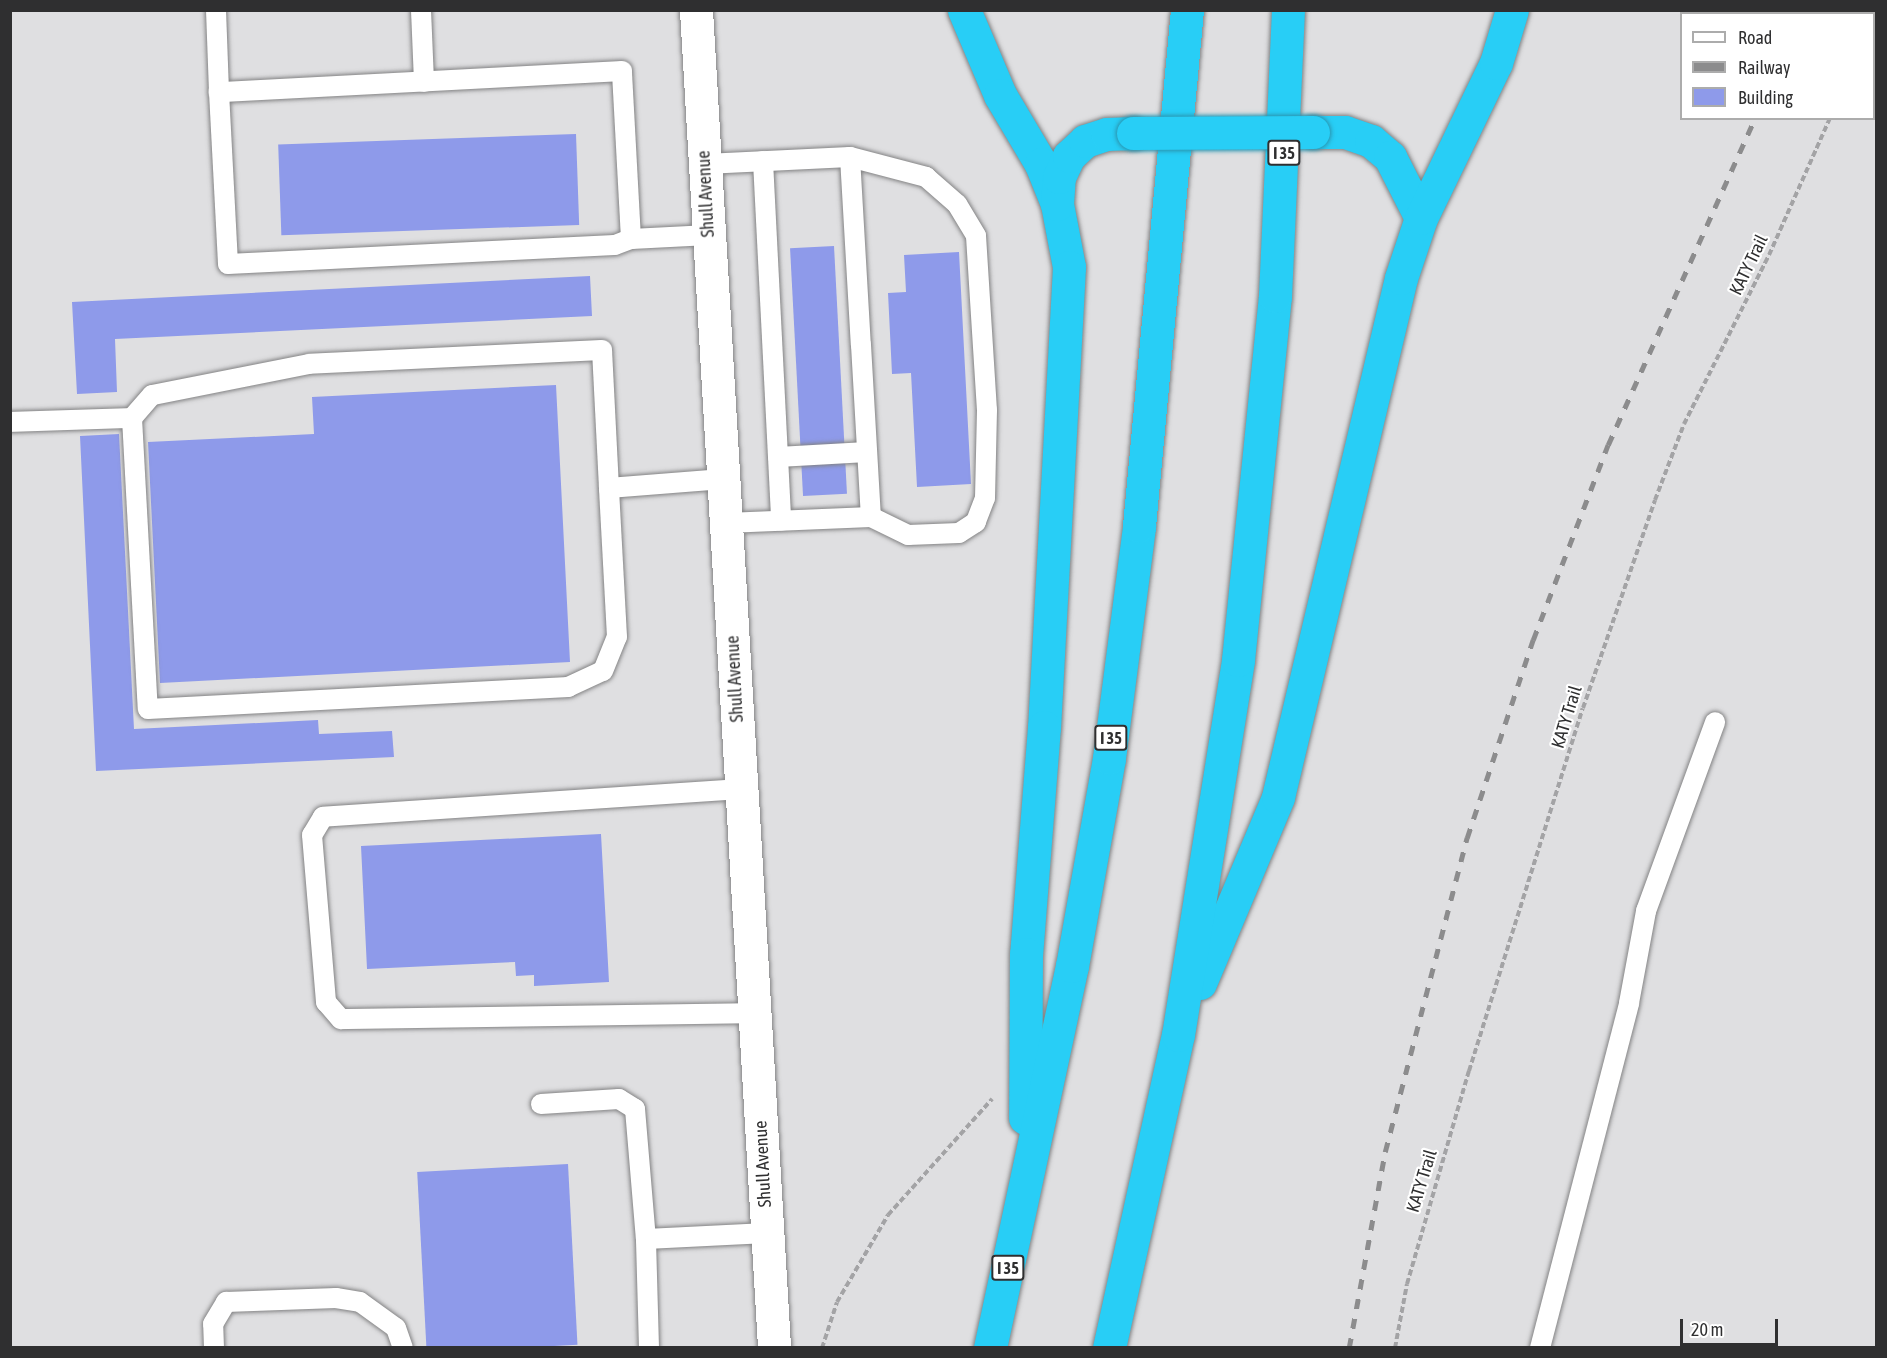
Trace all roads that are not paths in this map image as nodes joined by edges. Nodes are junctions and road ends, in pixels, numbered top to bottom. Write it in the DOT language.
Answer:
graph roads {
  1 [pos="216,10"];
  2 [pos="421,10"];
  3 [pos="696,10"];
  4 [pos="964,10"];
  5 [pos="1187,10"];
  6 [pos="1288,10"];
  7 [pos="1512,10"];
  8 [pos="424,82"];
  9 [pos="219,92"];
  10 [pos="850,157"];
  11 [pos="764,161"];
  12 [pos="705,164"];
  13 [pos="1057,204"];
  14 [pos="1421,218"];
  15 [pos="709,235"];
  16 [pos="631,239"];
  17 [pos="132,418"];
  18 [pos="10,422"];
  19 [pos="867,452"];
  20 [pos="778,457"];
  21 [pos="723,479"];
  22 [pos="609,488"];
  23 [pos="871,517"];
  24 [pos="781,521"];
  25 [pos="726,523"];
  26 [pos="1716,722"];
  27 [pos="741,789"];
  28 [pos="754,1013"];
  29 [pos="1178,1035"];
  30 [pos="541,1104"];
  31 [pos="1025,1189"];
  32 [pos="767,1233"];
  33 [pos="646,1239"];
  34 [pos="214,1347"];
  35 [pos="403,1347"];
  36 [pos="649,1347"];
  37 [pos="774,1347"];
  38 [pos="990,1347"];
  39 [pos="1109,1347"];
  40 [pos="1540,1347"];
  1 -- 9 [label="lane"];
  2 -- 8 [label="lane"];
  3 -- 12 [label="street, Shull Avenue"];
  4 -- 13 [label="highway"];
  5 -- 31 [label="highway, I 35"];
  6 -- 29 [label="highway, I 35"];
  7 -- 14 [label="highway"];
  8 -- 9 [label="lane"];
  8 -- 16 [label="lane"];
  9 -- 16 [label="lane"];
  10 -- 11 [label="lane"];
  10 -- 19 [label="lane"];
  10 -- 23 [label="lane"];
  11 -- 12 [label="lane"];
  11 -- 20 [label="lane"];
  12 -- 15 [label="street, Shull Avenue"];
  13 -- 14 [label="highway, bridge"];
  13 -- 31 [label="highway"];
  14 -- 29 [label="highway"];
  15 -- 16 [label="lane"];
  15 -- 21 [label="street, Shull Avenue"];
  17 -- 18 [label="lane"];
  17 -- 22 [label="lane"];
  17 -- 22 [label="lane"];
  19 -- 20 [label="lane"];
  19 -- 23 [label="lane"];
  20 -- 24 [label="lane"];
  21 -- 22 [label="lane"];
  21 -- 25 [label="street, Shull Avenue"];
  23 -- 24 [label="lane"];
  24 -- 25 [label="lane"];
  25 -- 27 [label="street, Shull Avenue"];
  26 -- 40 [label="lane"];
  27 -- 28 [label="street, Shull Avenue"];
  27 -- 28 [label="lane"];
  28 -- 32 [label="street, Shull Avenue"];
  29 -- 39 [label="highway, I 35"];
  30 -- 33 [label="lane"];
  31 -- 38 [label="highway, I 35"];
  32 -- 33 [label="lane"];
  32 -- 37 [label="street, Shull Avenue"];
  33 -- 36 [label="lane"];
  34 -- 35 [label="lane"];
}
